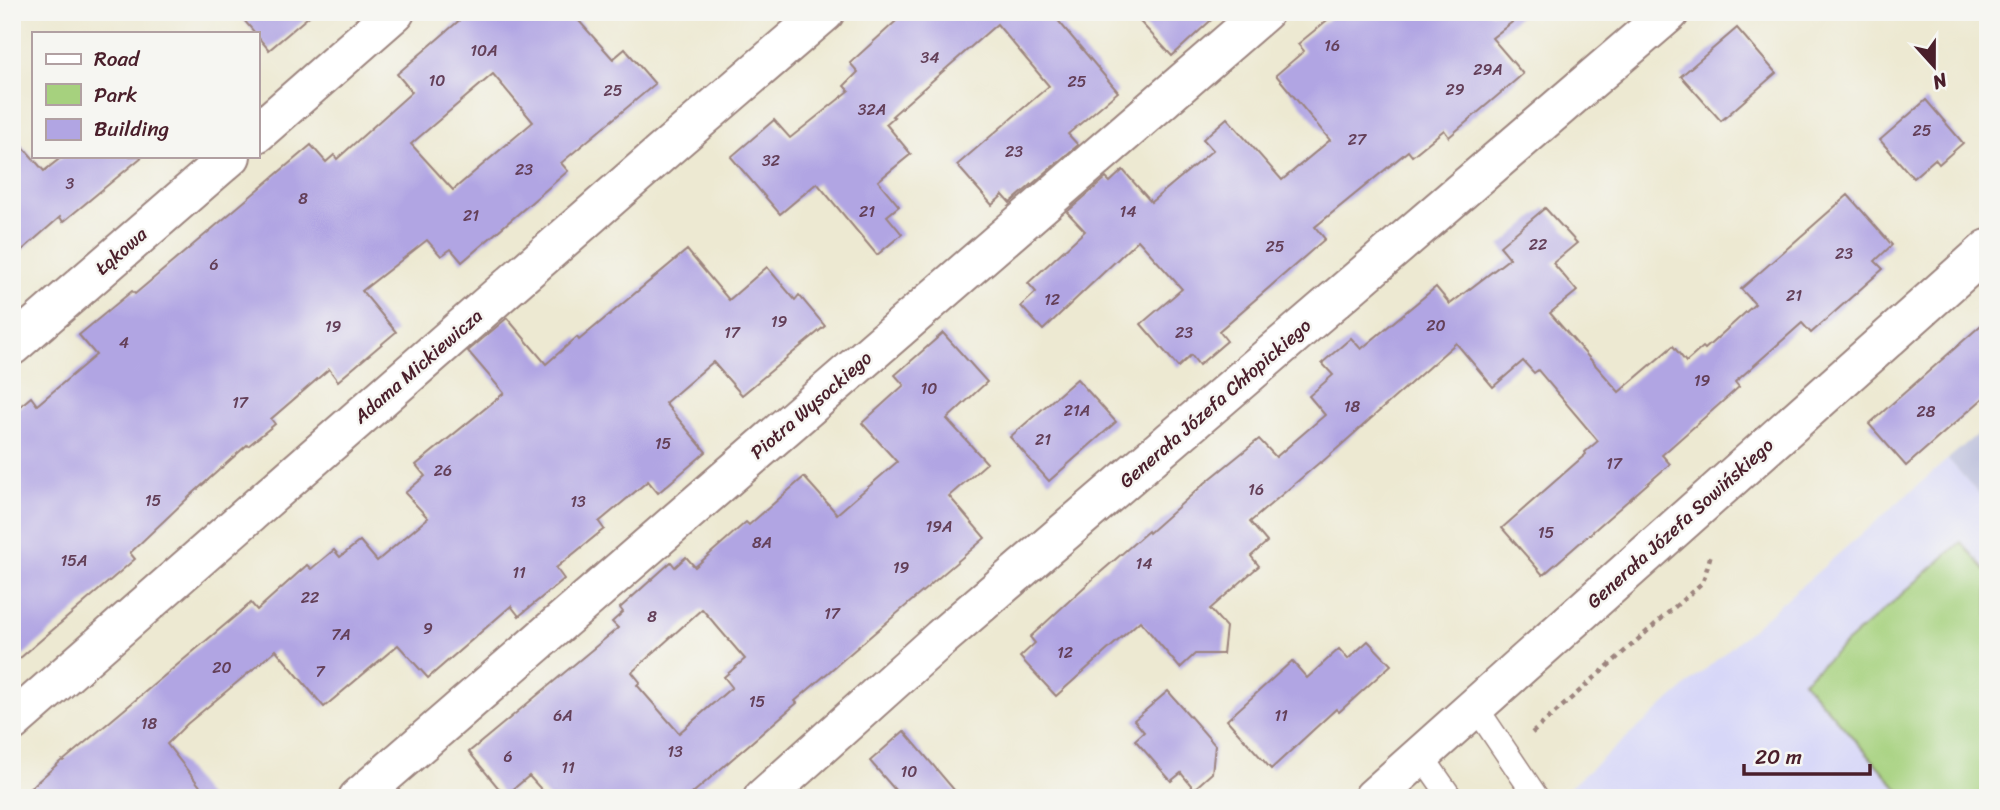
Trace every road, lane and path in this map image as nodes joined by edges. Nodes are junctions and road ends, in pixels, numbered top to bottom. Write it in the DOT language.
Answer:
graph roads {
  1 [pos="396,12"];
  2 [pos="825,12"];
  3 [pos="1264,12"];
  4 [pos="1670,12"];
  5 [pos="259,131"];
  6 [pos="229,158"];
  7 [pos="1988,249"];
  8 [pos="12,346"];
  9 [pos="1475,706"];
  10 [pos="12,722"];
  11 [pos="1421,755"];
  12 [pos="358,798"];
  13 [pos="763,798"];
  14 [pos="1373,798"];
  15 [pos="1451,798"];
  16 [pos="1537,798"];
  1 -- 5 [label="street"];
  2 -- 10 [label="street, Adama Mickiewicza"];
  3 -- 12 [label="street, Piotra Wysockiego"];
  4 -- 13 [label="street, Generała Józefa Chłopickiego"];
  6 -- 8 [label="street, Łąkowa"];
  7 -- 9 [label="street, Generała Józefa Sowińskiego"];
  9 -- 11 [label="street, Generała Józefa Sowińskiego"];
  9 -- 16 [label="lane"];
  11 -- 14 [label="street, Generała Józefa Sowińskiego"];
  11 -- 15 [label="lane"];
}
